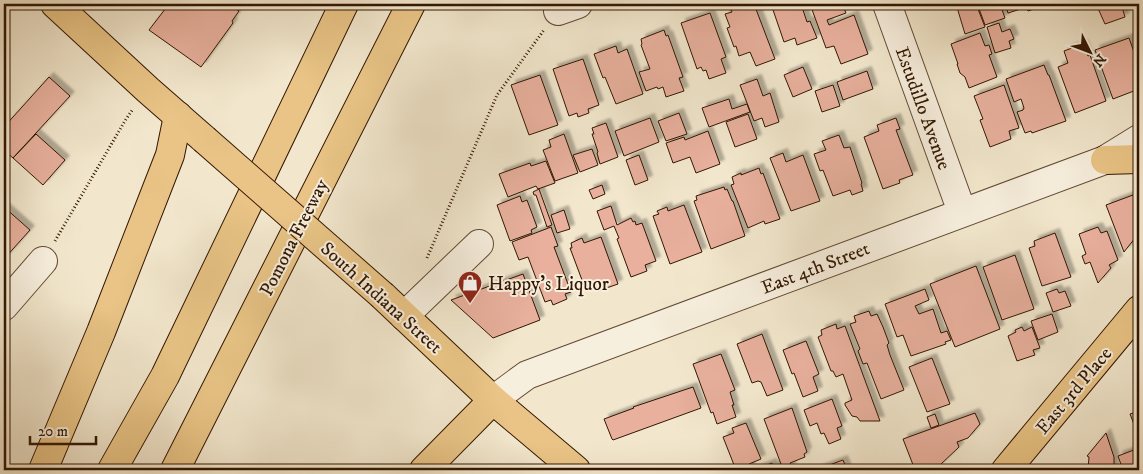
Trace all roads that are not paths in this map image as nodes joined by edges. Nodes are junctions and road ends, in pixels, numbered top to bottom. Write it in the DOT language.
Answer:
graph roads {
  1 [pos="56,4"];
  2 [pos="344,4"];
  3 [pos="411,4"];
  4 [pos="887,4"];
  5 [pos="178,116"];
  6 [pos="1139,139"];
  7 [pos="1139,159"];
  8 [pos="1104,160"];
  9 [pos="962,212"];
  10 [pos="480,244"];
  11 [pos="43,261"];
  12 [pos="4,306"];
  13 [pos="1139,310"];
  14 [pos="404,316"];
  15 [pos="493,400"];
  16 [pos="563,466"];
  17 [pos="43,470"];
  18 [pos="112,470"];
  19 [pos="175,470"];
  20 [pos="424,470"];
  21 [pos="1006,470"];
  1 -- 5 [label="main road, South Indiana Street"];
  2 -- 18 [label="main road"];
  3 -- 19 [label="main road, Pomona Freeway"];
  4 -- 9 [label="street, Estudillo Avenue"];
  5 -- 14 [label="main road, South Indiana Street, bridge"];
  5 -- 17 [label="main road"];
  6 -- 8 [label="street, East 4th Street"];
  7 -- 8 [label="main road"];
  8 -- 9 [label="street, East 4th Street"];
  9 -- 15 [label="street, East 4th Street"];
  10 -- 14 [label="street"];
  11 -- 12 [label="street"];
  13 -- 21 [label="main road, East 3rd Place"];
  14 -- 15 [label="main road, South Indiana Street"];
  15 -- 16 [label="main road, South Indiana Street"];
  15 -- 20 [label="main road"];
}
